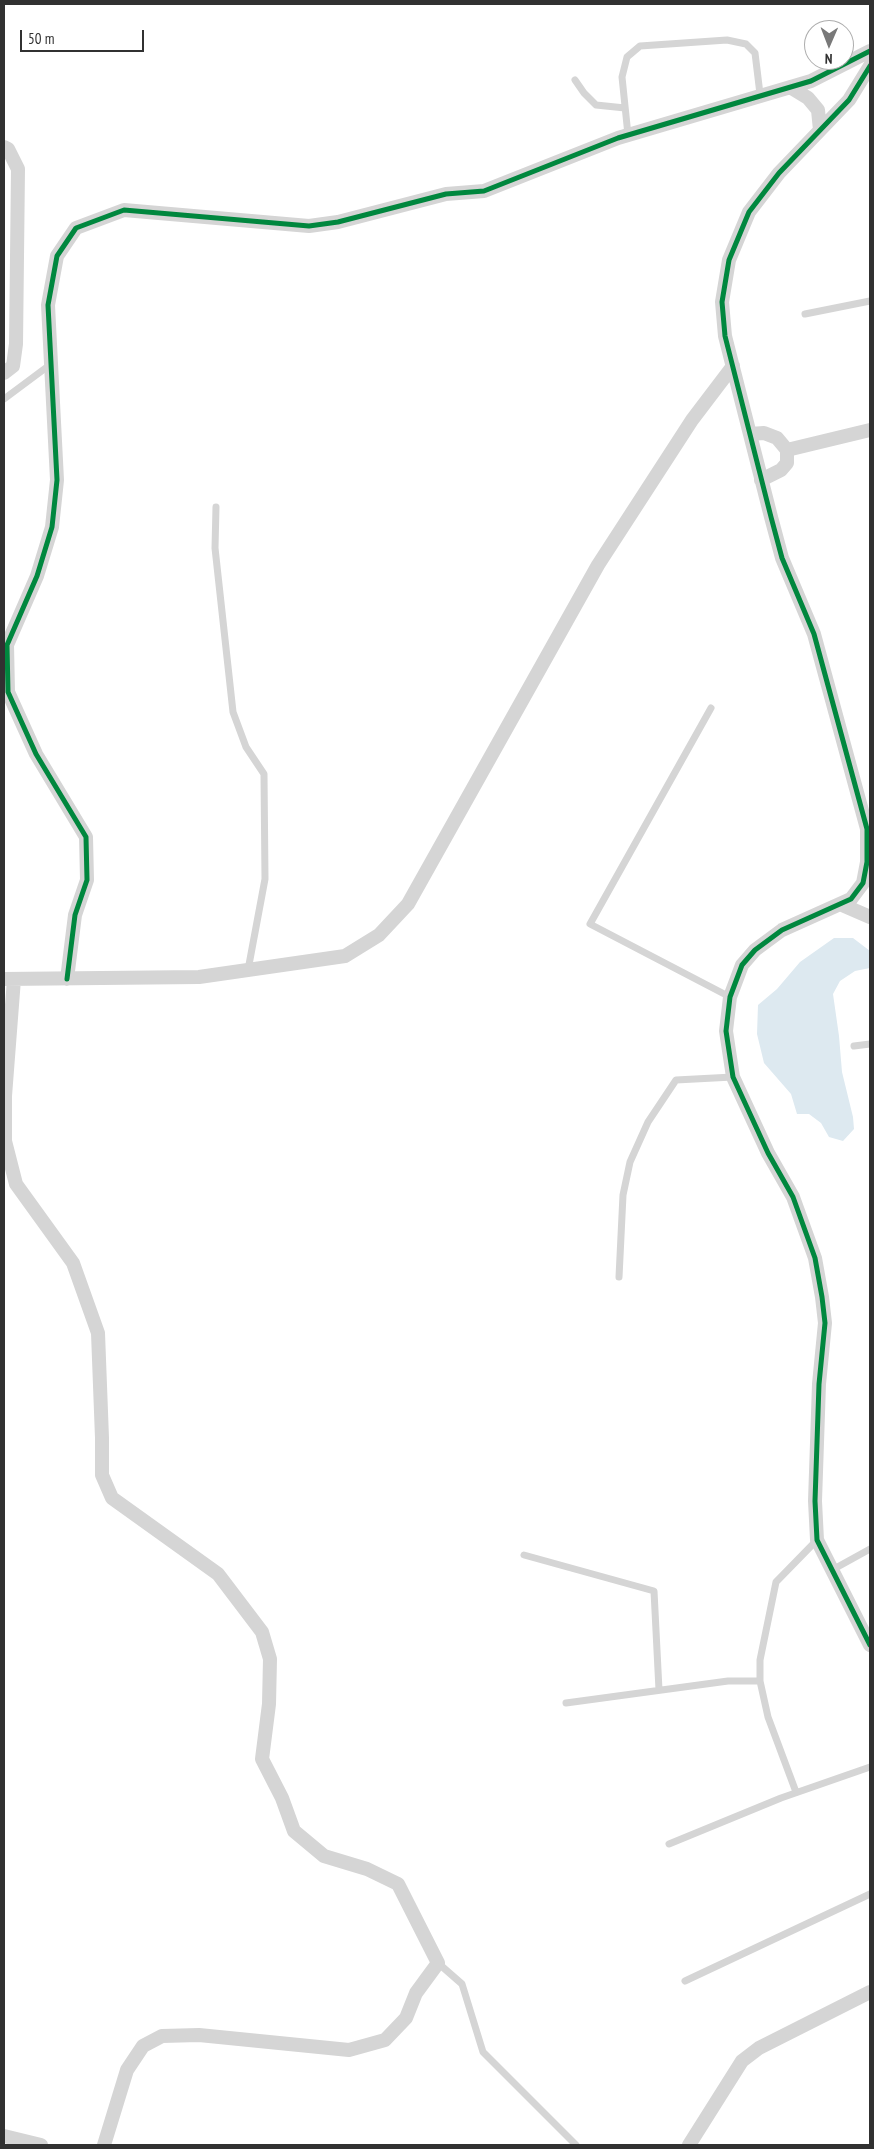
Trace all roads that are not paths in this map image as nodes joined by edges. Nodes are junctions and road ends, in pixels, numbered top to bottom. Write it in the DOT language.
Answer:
graph roads {
  1 [pos="870,51"];
  2 [pos="870,66"];
  3 [pos="575,80"];
  4 [pos="790,87"];
  5 [pos="760,94"];
  6 [pos="625,108"];
  7 [pos="820,130"];
  8 [pos="628,135"];
  9 [pos="4,147"];
  10 [pos="870,301"];
  11 [pos="805,314"];
  12 [pos="51,364"];
  13 [pos="733,366"];
  14 [pos="4,373"];
  15 [pos="4,399"];
  16 [pos="870,430"];
  17 [pos="750,434"];
  18 [pos="787,450"];
  19 [pos="761,480"];
  20 [pos="216,507"];
  21 [pos="711,708"];
  22 [pos="840,904"];
  23 [pos="870,917"];
  24 [pos="248,970"];
  25 [pos="9,979"];
  26 [pos="67,979"];
  27 [pos="730,996"];
  28 [pos="870,1044"];
  29 [pos="854,1046"];
  30 [pos="733,1077"];
  31 [pos="619,1277"];
  32 [pos="817,1540"];
  33 [pos="870,1549"];
  34 [pos="524,1555"];
  35 [pos="832,1570"];
  36 [pos="870,1645"];
  37 [pos="760,1682"];
  38 [pos="659,1690"];
  39 [pos="566,1703"];
  40 [pos="870,1767"];
  41 [pos="796,1792"];
  42 [pos="669,1844"];
  43 [pos="870,1894"];
  44 [pos="438,1963"];
  45 [pos="685,1981"];
  46 [pos="870,1992"];
  47 [pos="4,2136"];
  48 [pos="41,2145"];
  49 [pos="104,2145"];
  50 [pos="576,2145"];
  51 [pos="689,2145"];
  1 -- 4 [label="street"];
  2 -- 7 [label="street"];
  3 -- 6 [label="lane"];
  4 -- 5 [label="street"];
  4 -- 7 [label="street"];
  5 -- 6 [label="lane"];
  5 -- 8 [label="street"];
  6 -- 8 [label="lane"];
  7 -- 13 [label="street"];
  8 -- 12 [label="street"];
  9 -- 14 [label="street"];
  10 -- 11 [label="lane"];
  12 -- 15 [label="lane"];
  12 -- 26 [label="street"];
  13 -- 17 [label="street"];
  13 -- 24 [label="street"];
  16 -- 18 [label="street"];
  17 -- 18 [label="street"];
  17 -- 19 [label="street"];
  18 -- 19 [label="street"];
  19 -- 22 [label="street"];
  20 -- 24 [label="lane"];
  21 -- 27 [label="lane"];
  22 -- 23 [label="street"];
  22 -- 27 [label="street"];
  24 -- 26 [label="street"];
  25 -- 26 [label="street"];
  25 -- 44 [label="street"];
  27 -- 30 [label="street"];
  28 -- 29 [label="lane"];
  30 -- 31 [label="lane"];
  30 -- 32 [label="street"];
  32 -- 35 [label="street"];
  32 -- 37 [label="lane"];
  33 -- 35 [label="lane"];
  34 -- 38 [label="lane"];
  35 -- 36 [label="street"];
  37 -- 38 [label="lane"];
  37 -- 41 [label="lane"];
  38 -- 39 [label="lane"];
  40 -- 41 [label="lane"];
  41 -- 42 [label="lane"];
  43 -- 45 [label="lane"];
  44 -- 49 [label="street"];
  44 -- 50 [label="lane"];
  46 -- 51 [label="street"];
  47 -- 48 [label="street"];
}
